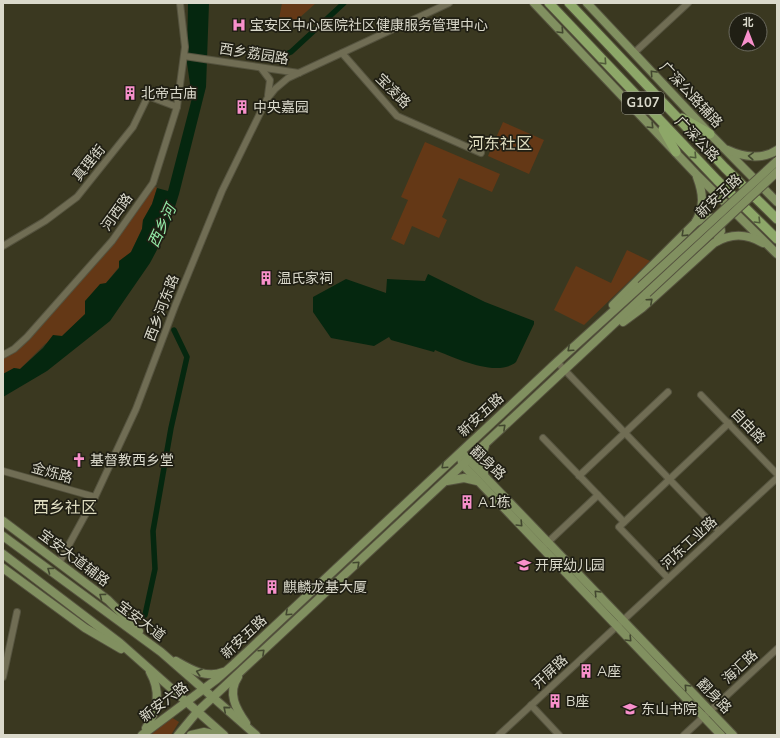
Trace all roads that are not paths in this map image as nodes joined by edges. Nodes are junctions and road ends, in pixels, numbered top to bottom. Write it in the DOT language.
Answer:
graph roads {
  1 [pos="180,3"];
  2 [pos="449,3"];
  3 [pos="534,3"];
  4 [pos="549,3"];
  5 [pos="569,3"];
  6 [pos="587,3"];
  7 [pos="688,3"];
  8 [pos="342,53"];
  9 [pos="634,53"];
  10 [pos="184,56"];
  11 [pos="260,67"];
  12 [pos="300,73"];
  13 [pos="267,99"];
  14 [pos="178,107"];
  15 [pos="672,111"];
  16 [pos="657,117"];
  17 [pos="710,134"];
  18 [pos="724,149"];
  19 [pos="777,150"];
  20 [pos="676,152"];
  21 [pos="481,153"];
  22 [pos="777,161"];
  23 [pos="777,172"];
  24 [pos="696,174"];
  25 [pos="777,202"];
  26 [pos="777,219"];
  27 [pos="695,223"];
  28 [pos="777,239"];
  29 [pos="714,243"];
  30 [pos="3,246"];
  31 [pos="775,252"];
  32 [pos="590,332"];
  33 [pos="596,341"];
  34 [pos="3,355"];
  35 [pos="557,362"];
  36 [pos="565,370"];
  37 [pos="668,392"];
  38 [pos="701,395"];
  39 [pos="729,423"];
  40 [pos="625,433"];
  41 [pos="543,438"];
  42 [pos="487,442"];
  43 [pos="459,453"];
  44 [pos="466,462"];
  45 [pos="3,471"];
  46 [pos="777,474"];
  47 [pos="580,476"];
  48 [pos="777,478"];
  49 [pos="482,479"];
  50 [pos="670,479"];
  51 [pos="442,484"];
  52 [pos="598,495"];
  53 [pos="95,497"];
  54 [pos="3,521"];
  55 [pos="624,522"];
  56 [pos="720,531"];
  57 [pos="3,536"];
  58 [pos="545,545"];
  59 [pos="3,554"];
  60 [pos="59,563"];
  61 [pos="3,568"];
  62 [pos="668,578"];
  63 [pos="17,612"];
  64 [pos="619,623"];
  65 [pos="777,649"];
  66 [pos="160,652"];
  67 [pos="234,664"];
  68 [pos="147,666"];
  69 [pos="243,670"];
  70 [pos="3,677"];
  71 [pos="203,689"];
  72 [pos="212,698"];
  73 [pos="186,702"];
  74 [pos="531,705"];
  75 [pos="711,711"];
  76 [pos="197,712"];
  77 [pos="704,716"];
  78 [pos="254,733"];
  79 [pos="142,735"];
  80 [pos="178,735"];
  81 [pos="191,735"];
  82 [pos="217,735"];
  83 [pos="224,735"];
  84 [pos="499,735"];
  85 [pos="559,735"];
  86 [pos="684,735"];
  87 [pos="721,735"];
  88 [pos="734,735"];
  1 -- 10 [label="street, 河西路"];
  2 -- 8 [label="street, 西乡荔园路"];
  3 -- 20 [label="main road, one-way"];
  4 -- 16 [label="highway, 广深公路 / G107, one-way"];
  5 -- 15 [label="highway, 广深公路 / G107"];
  6 -- 9 [label="main road, 广深公路辅路"];
  7 -- 9 [label="street"];
  8 -- 12 [label="street, 西乡荔园路"];
  8 -- 21 [label="street, 宝凌路"];
  17 -- 9 [label="main road, 广深公路辅路, one-way"];
  10 -- 11 [label="street, 西乡荔园路"];
  10 -- 14 [label="street, 河西路"];
  11 -- 12 [label="street, 西乡荔园路"];
  11 -- 13 [label="street"];
  12 -- 13 [label="street, 西乡河东路"];
  13 -- 53 [label="street, 西乡河东路"];
  14 -- 30 [label="street, 真理街"];
  14 -- 34 [label="street, 河西路"];
  15 -- 17 [label="highway"];
  15 -- 26 [label="highway, 广深公路 / G107"];
  16 -- 20 [label="highway"];
  16 -- 28 [label="highway, 广深公路 / G107, one-way"];
  17 -- 18 [label="main road, 广深公路辅路"];
  19 -- 18 [label="main road, one-way"];
  18 -- 25 [label="main road, 广深公路辅路"];
  20 -- 24 [label="main road"];
  22 -- 32 [label="main road, 新安五路, bridge"];
  23 -- 33 [label="main road, 新安五路, bridge"];
  24 -- 27 [label="main road"];
  24 -- 31 [label="main road"];
  27 -- 29 [label="main road"];
  27 -- 32 [label="main road, one-way"];
  29 -- 31 [label="main road"];
  33 -- 29 [label="main road, one-way"];
  32 -- 35 [label="main road, 新安五路, one-way"];
  33 -- 36 [label="main road, 新安五路"];
  35 -- 36 [label="street"];
  35 -- 43 [label="main road, 新安五路"];
  36 -- 40 [label="street"];
  42 -- 36 [label="main road, 新安五路, one-way"];
  37 -- 40 [label="street"];
  38 -- 39 [label="street, 自由路"];
  39 -- 46 [label="street, 自由路"];
  39 -- 50 [label="street"];
  40 -- 47 [label="street"];
  40 -- 50 [label="street"];
  41 -- 47 [label="street"];
  42 -- 44 [label="main road, 新安五路"];
  42 -- 49 [label="main road"];
  43 -- 44 [label="main road, 翻身路"];
  43 -- 67 [label="main road, 新安五路, one-way"];
  44 -- 49 [label="main road, 翻身路"];
  44 -- 51 [label="main road, 新安五路"];
  45 -- 53 [label="street, 金烁路"];
  47 -- 52 [label="street"];
  48 -- 56 [label="street, 河东工业路"];
  49 -- 51 [label="main road"];
  49 -- 58 [label="main road, 翻身路"];
  50 -- 55 [label="street"];
  50 -- 56 [label="street"];
  69 -- 51 [label="main road, 新安五路, one-way"];
  52 -- 55 [label="street"];
  52 -- 58 [label="street"];
  53 -- 60 [label="street, 西乡河东路"];
  54 -- 60 [label="main road, 宝安大道辅路"];
  55 -- 62 [label="street"];
  56 -- 62 [label="street, 河东工业路"];
  66 -- 57 [label="main road, 宝安大道, one-way"];
  58 -- 64 [label="main road, 翻身路"];
  59 -- 68 [label="main road"];
  66 -- 60 [label="main road, 宝安大道辅路, one-way"];
  61 -- 68 [label="main road"];
  62 -- 64 [label="street, 河东工业路"];
  63 -- 70 [label="street"];
  64 -- 74 [label="street, 开屏路"];
  75 -- 64 [label="main road, 翻身路, one-way"];
  64 -- 77 [label="main road, 翻身路, one-way"];
  65 -- 75 [label="street, 海汇路"];
  67 -- 66 [label="main road, one-way"];
  66 -- 71 [label="main road, 宝安大道"];
  67 -- 71 [label="main road, 新安五路"];
  68 -- 73 [label="main road"];
  68 -- 79 [label="main road"];
  69 -- 72 [label="main road, 新安五路"];
  69 -- 78 [label="main road"];
  71 -- 72 [label="main road, 宝安大道"];
  71 -- 73 [label="main road, 新安六路"];
  72 -- 76 [label="main road, 新安六路"];
  78 -- 72 [label="main road, 宝安大道, one-way"];
  73 -- 76 [label="main road"];
  73 -- 79 [label="main road, 新安六路"];
  74 -- 84 [label="street, 开屏路"];
  74 -- 85 [label="street"];
  75 -- 77 [label="street, 海汇路"];
  75 -- 88 [label="main road, 翻身路"];
  76 -- 80 [label="main road, 新安六路"];
  76 -- 83 [label="main road"];
  77 -- 86 [label="street, 海汇路"];
  77 -- 87 [label="main road, 翻身路"];
  81 -- 82 [label="main road"];
}
